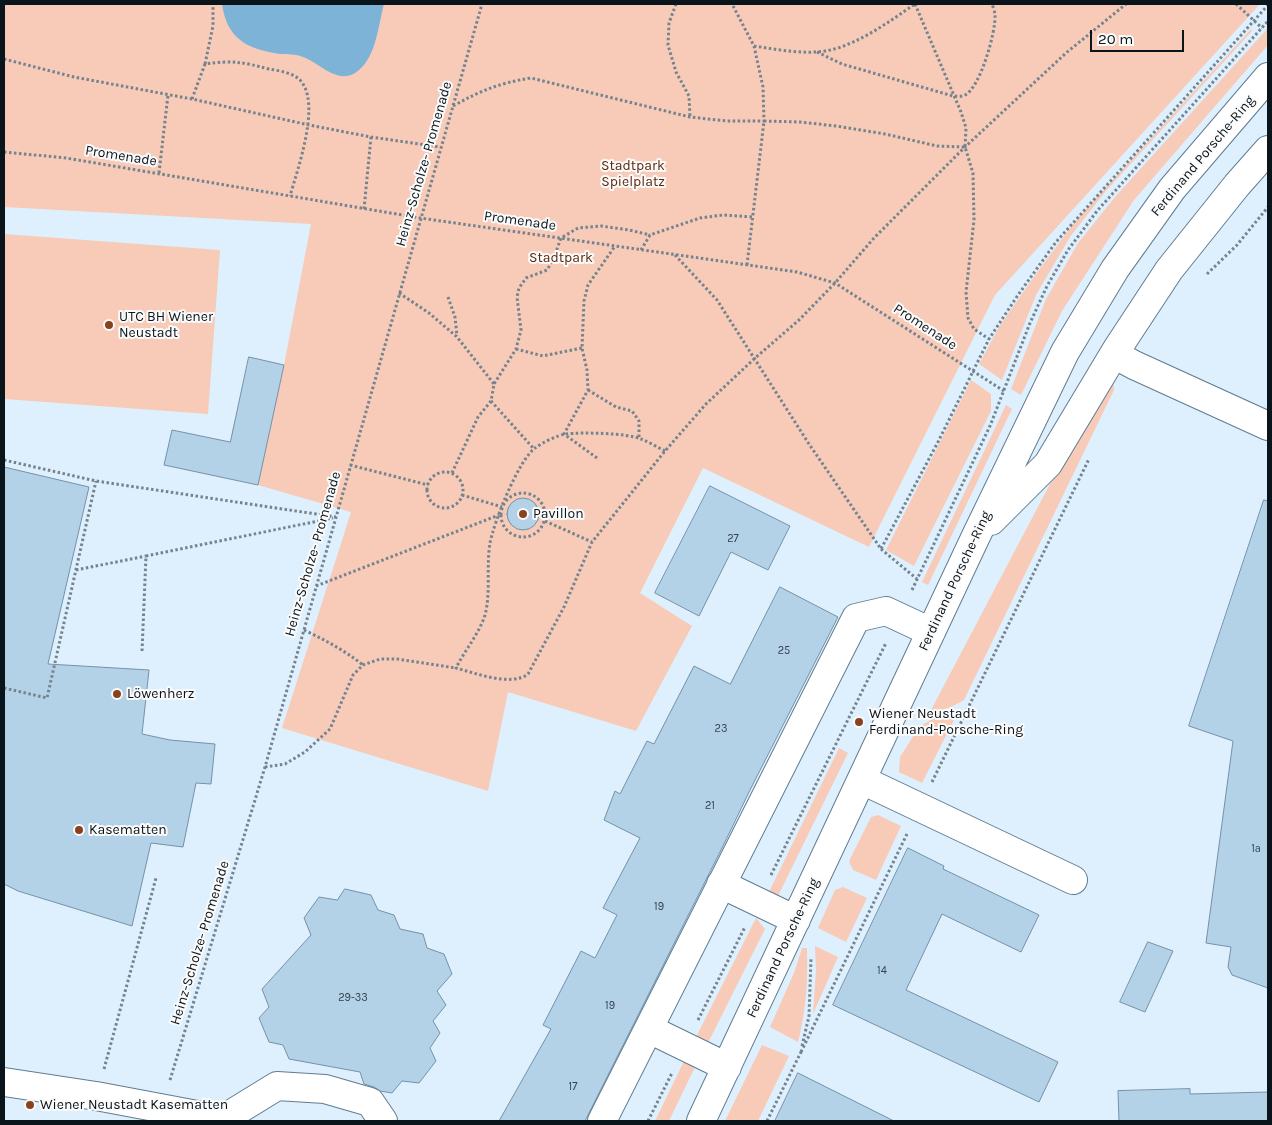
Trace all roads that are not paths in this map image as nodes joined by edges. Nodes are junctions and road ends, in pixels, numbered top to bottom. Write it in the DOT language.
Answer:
graph roads {
  1 [pos="1268,77"];
  2 [pos="1268,150"];
  3 [pos="1117,349"];
  4 [pos="1268,426"];
  5 [pos="976,536"];
  6 [pos="931,632"];
  7 [pos="862,780"];
  8 [pos="1073,880"];
  9 [pos="721,884"];
  10 [pos="796,920"];
  11 [pos="649,1028"];
  12 [pos="726,1066"];
  13 [pos="4,1082"];
  14 [pos="223,1121"];
  15 [pos="383,1121"];
  16 [pos="602,1121"];
  17 [pos="701,1121"];
  1 -- 5 [label="street, Ferdinand Porsche-Ring"];
  2 -- 3 [label="street"];
  3 -- 4 [label="street"];
  3 -- 5 [label="street"];
  5 -- 6 [label="street, Ferdinand Porsche-Ring"];
  6 -- 7 [label="street, Ferdinand Porsche-Ring"];
  6 -- 9 [label="street"];
  7 -- 8 [label="street"];
  7 -- 10 [label="street, Ferdinand Porsche-Ring"];
  9 -- 10 [label="street"];
  9 -- 11 [label="street"];
  10 -- 12 [label="street, Ferdinand Porsche-Ring"];
  11 -- 12 [label="street"];
  11 -- 16 [label="street"];
  12 -- 17 [label="street, Ferdinand Porsche-Ring"];
  13 -- 14 [label="street"];
  14 -- 15 [label="street"];
}
